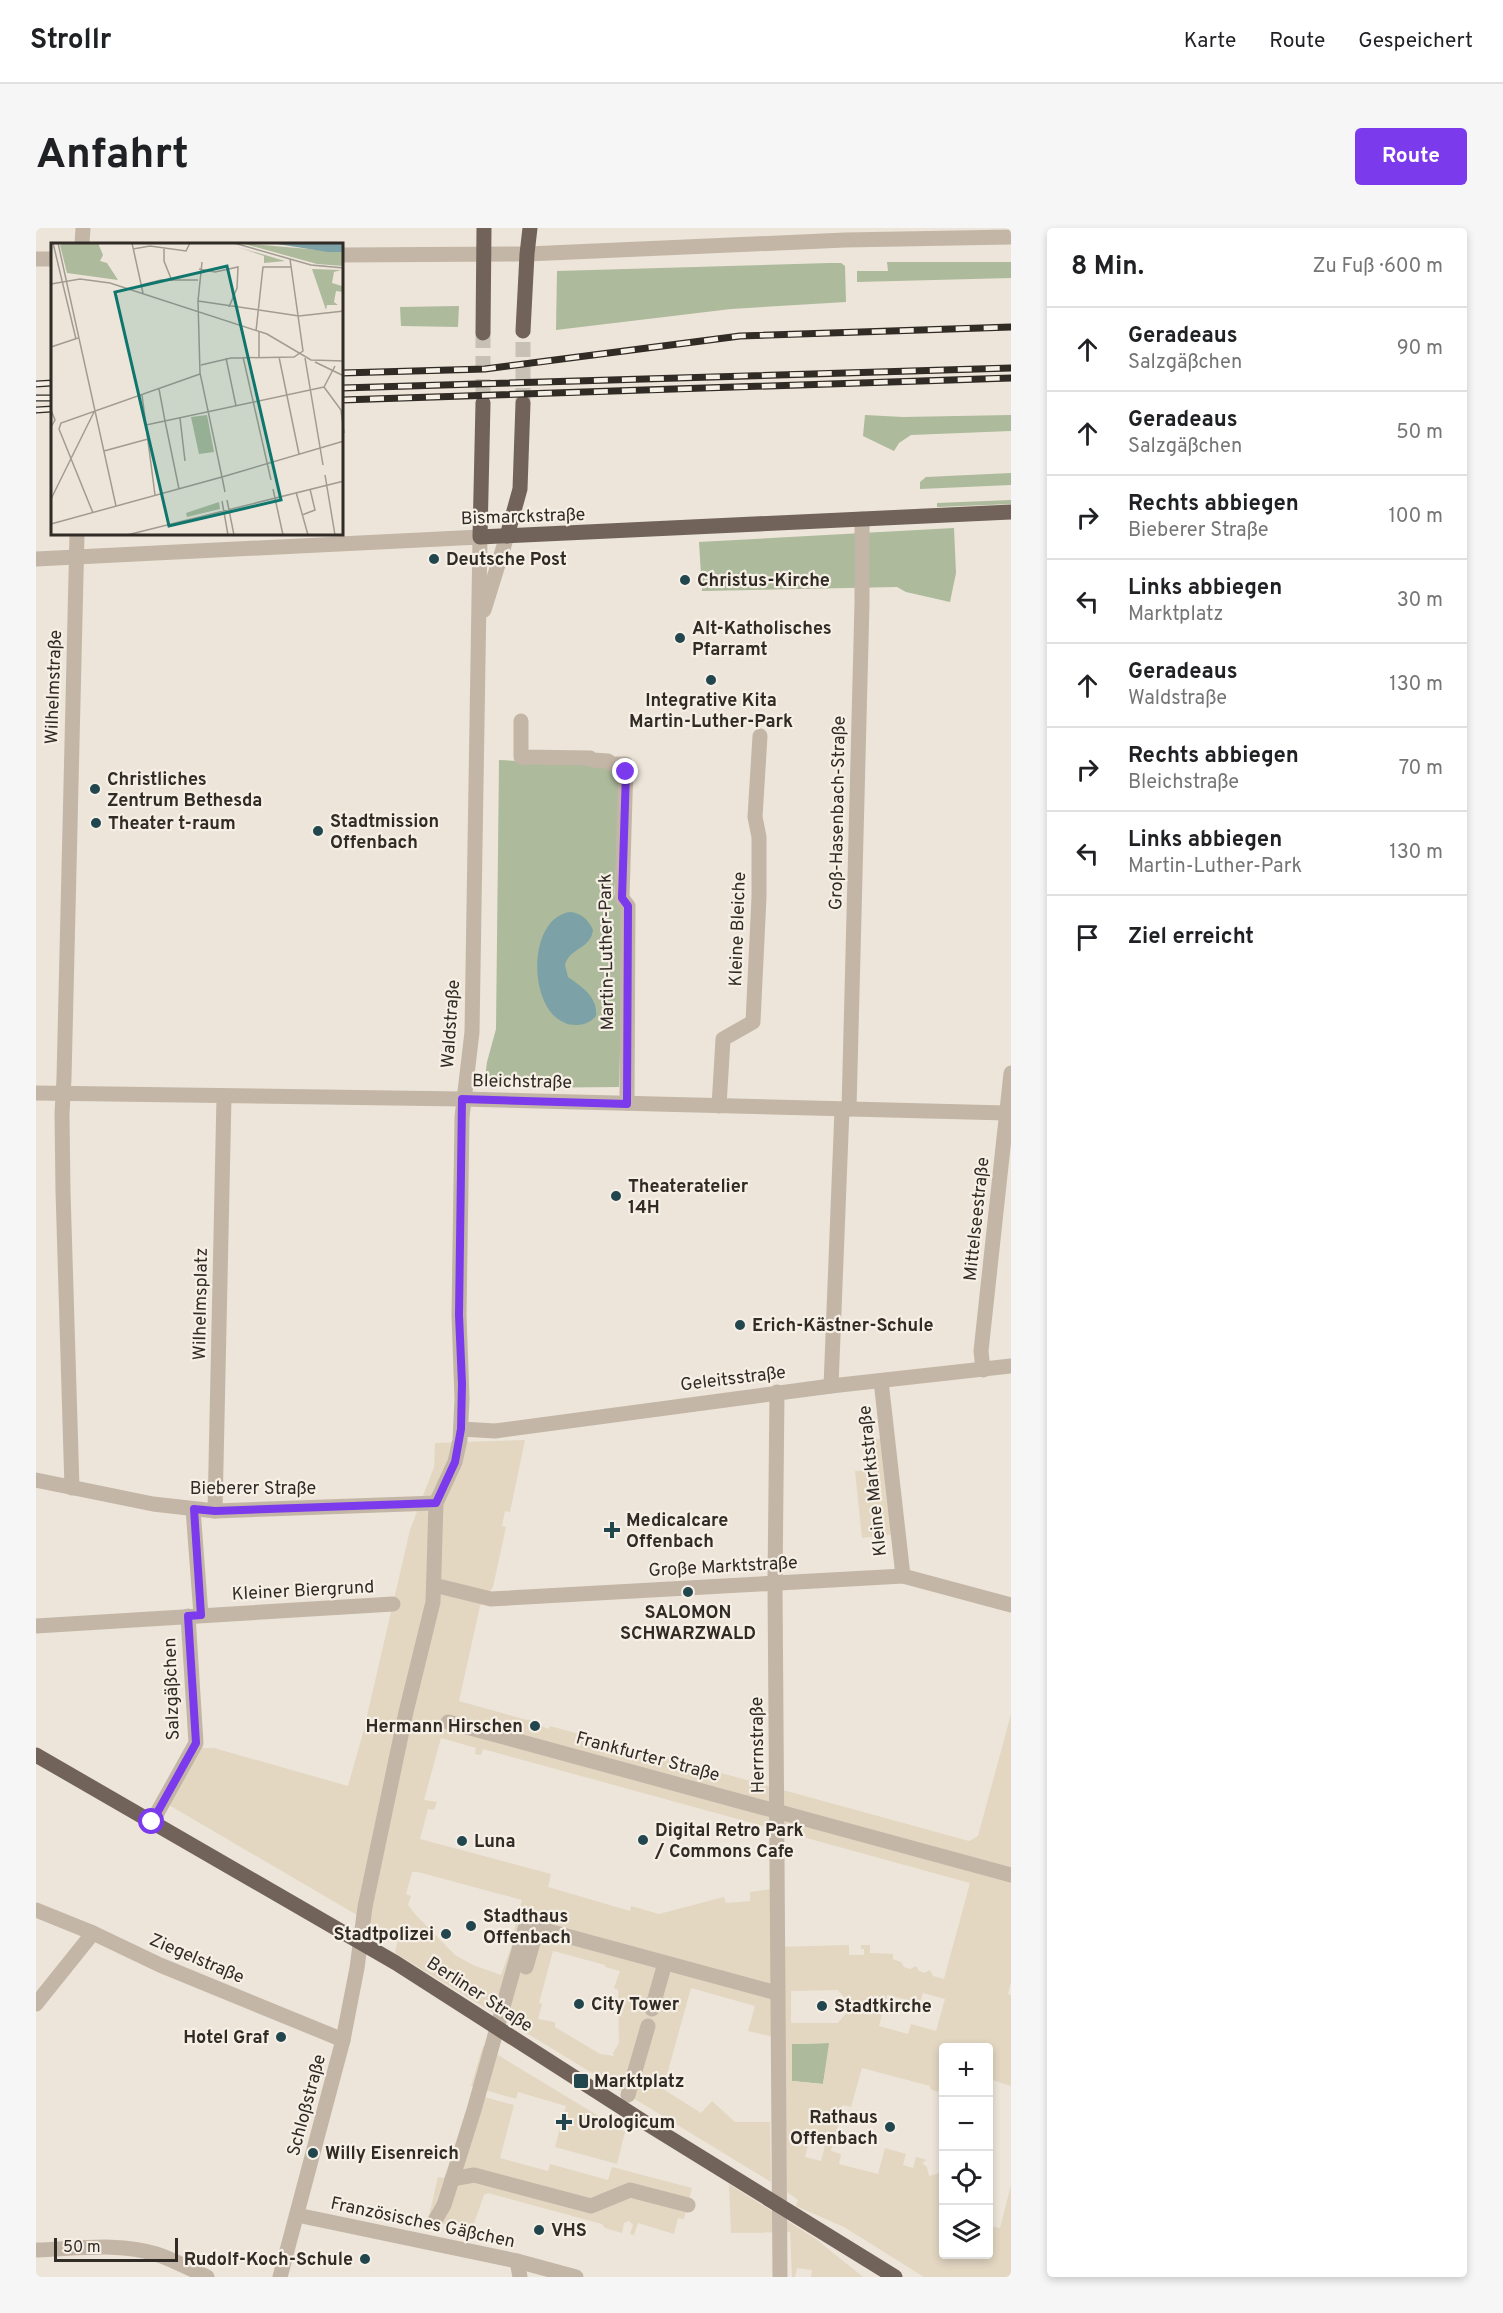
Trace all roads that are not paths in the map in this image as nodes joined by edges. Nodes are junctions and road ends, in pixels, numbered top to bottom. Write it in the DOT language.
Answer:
graph roads {
  1 [pos="83,228"];
  2 [pos="484,228"];
  3 [pos="530,228"];
  4 [pos="857,234"];
  5 [pos="1011,237"];
  6 [pos="82,243"];
  7 [pos="484,254"];
  8 [pos="527,254"];
  9 [pos="344,255"];
  10 [pos="524,331"];
  11 [pos="483,333"];
  12 [pos="483,403"];
  13 [pos="523,403"];
  14 [pos="1011,512"];
  15 [pos="862,519"];
  16 [pos="77,536"];
  17 [pos="507,536"];
  18 [pos="480,537"];
  19 [pos="76,556"];
  20 [pos="36,559"];
  21 [pos="480,621"];
  22 [pos="521,721"];
  23 [pos="760,736"];
  24 [pos="1011,1073"];
  25 [pos="36,1093"];
  26 [pos="63,1094"];
  27 [pos="224,1097"];
  28 [pos="462,1099"];
  29 [pos="627,1104"];
  30 [pos="719,1106"];
  31 [pos="846,1109"];
  32 [pos="1007,1113"];
  33 [pos="1011,1366"];
  34 [pos="983,1370"];
  35 [pos="881,1381"];
  36 [pos="831,1386"];
  37 [pos="777,1392"];
  38 [pos="461,1429"];
  39 [pos="36,1480"];
  40 [pos="72,1488"];
  41 [pos="436,1503"];
  42 [pos="194,1509"];
  43 [pos="215,1511"];
  44 [pos="903,1576"];
  45 [pos="775,1583"];
  46 [pos="434,1586"];
  47 [pos="393,1604"];
  48 [pos="1011,1605"];
  49 [pos="195,1615"];
  50 [pos="36,1626"];
  51 [pos="448,1722"];
  52 [pos="36,1755"];
  53 [pos="777,1811"];
  54 [pos="152,1822"];
  55 [pos="1011,1875"];
  56 [pos="36,1910"];
  57 [pos="93,1934"];
  58 [pos="360,1942"];
  59 [pos="665,1963"];
  60 [pos="777,1993"];
  61 [pos="36,2004"];
  62 [pos="652,2009"];
  63 [pos="648,2025"];
  64 [pos="343,2040"];
  65 [pos="628,2095"];
  66 [pos="452,2179"];
  67 [pos="779,2204"];
  68 [pos="688,2205"];
  69 [pos="297,2215"];
  70 [pos="434,2222"];
  71 [pos="36,2250"];
  72 [pos="517,2261"];
  73 [pos="207,2277"];
  74 [pos="280,2277"];
  75 [pos="520,2277"];
  76 [pos="576,2277"];
  77 [pos="780,2277"];
  78 [pos="895,2277"];
  1 -- 6 [label="street"];
  2 -- 7 [label="main road"];
  3 -- 8 [label="main road"];
  4 -- 5 [label="street"];
  4 -- 8 [label="street"];
  7 -- 8 [label="street"];
  7 -- 9 [label="street"];
  7 -- 11 [label="main road"];
  8 -- 10 [label="main road"];
  12 -- 18 [label="main road, Waldstraße"];
  13 -- 17 [label="main road, Waldstraße"];
  14 -- 15 [label="main road, Bismarckstraße"];
  15 -- 17 [label="main road, Bismarckstraße"];
  15 -- 31 [label="street, Groß-Hasenbach-Straße"];
  16 -- 19 [label="street, Wilhelmstraße"];
  17 -- 18 [label="main road, Bismarckstraße"];
  17 -- 21 [label="street, Waldstraße"];
  18 -- 19 [label="street, Bismarckstraße"];
  18 -- 21 [label="street, Waldstraße"];
  19 -- 20 [label="street, Bismarckstraße"];
  19 -- 26 [label="street, Wilhelmstraße"];
  21 -- 28 [label="street, Waldstraße"];
  22 -- 29 [label="street, Martin-Luther-Park"];
  23 -- 30 [label="street, Kleine Bleiche"];
  24 -- 32 [label="street, Mittelseestraße"];
  25 -- 26 [label="street, Bleichstraße"];
  26 -- 27 [label="street, Bleichstraße"];
  26 -- 40 [label="street"];
  27 -- 28 [label="street, Bleichstraße"];
  27 -- 43 [label="street, Wilhelmsplatz"];
  28 -- 29 [label="street, Bleichstraße"];
  28 -- 38 [label="street, Waldstraße"];
  29 -- 30 [label="street, Bleichstraße"];
  30 -- 31 [label="street, Bleichstraße"];
  31 -- 32 [label="street, Bleichstraße"];
  31 -- 36 [label="street, Groß-Hasenbach-Straße"];
  32 -- 34 [label="street, Mittelseestraße"];
  33 -- 34 [label="street, Geleitsstraße"];
  34 -- 35 [label="street, Geleitsstraße"];
  35 -- 36 [label="street, Geleitsstraße"];
  35 -- 44 [label="street, Kleine Marktstraße"];
  36 -- 37 [label="street, Geleitsstraße"];
  37 -- 38 [label="street, Geleitsstraße"];
  37 -- 45 [label="street, Herrnstraße"];
  38 -- 41 [label="street"];
  39 -- 40 [label="street, Bieberer Straße"];
  40 -- 42 [label="street, Bieberer Straße"];
  41 -- 43 [label="street, Bieberer Straße"];
  41 -- 46 [label="street"];
  42 -- 43 [label="street, Bieberer Straße"];
  42 -- 49 [label="street, Salzgäßchen"];
  44 -- 45 [label="street, Große Marktstraße"];
  44 -- 48 [label="street, Große Marktstraße"];
  45 -- 46 [label="street, Große Marktstraße"];
  45 -- 53 [label="street, Herrnstraße"];
  46 -- 58 [label="street"];
  47 -- 49 [label="street, Kleiner Biergrund"];
  49 -- 50 [label="street, Kleiner Biergrund"];
  49 -- 54 [label="street, Salzgäßchen"];
  51 -- 53 [label="street, Frankfurter Straße"];
  52 -- 54 [label="main road, Berliner Straße"];
  53 -- 55 [label="street, Frankfurter Straße"];
  53 -- 60 [label="street, Herrnstraße"];
  54 -- 58 [label="main road, Berliner Straße"];
  56 -- 57 [label="street, Ziegelstraße"];
  57 -- 61 [label="street"];
  57 -- 64 [label="street, Ziegelstraße"];
  58 -- 64 [label="street, Schloßstraße"];
  58 -- 67 [label="main road, Berliner Straße"];
  59 -- 60 [label="street"];
  59 -- 62 [label="street"];
  59 -- 66 [label="street"];
  60 -- 67 [label="street, Herrnstraße"];
  63 -- 65 [label="street"];
  64 -- 69 [label="street, Schloßstraße"];
  66 -- 68 [label="street"];
  66 -- 70 [label="street"];
  67 -- 77 [label="street, Herrnstraße"];
  67 -- 78 [label="main road, Berliner Straße"];
  69 -- 72 [label="street, Französisches Gäßchen"];
  69 -- 74 [label="street, Schloßstraße"];
  71 -- 73 [label="street"];
  72 -- 75 [label="street"];
  72 -- 76 [label="street, Französisches Gäßchen"];
}
